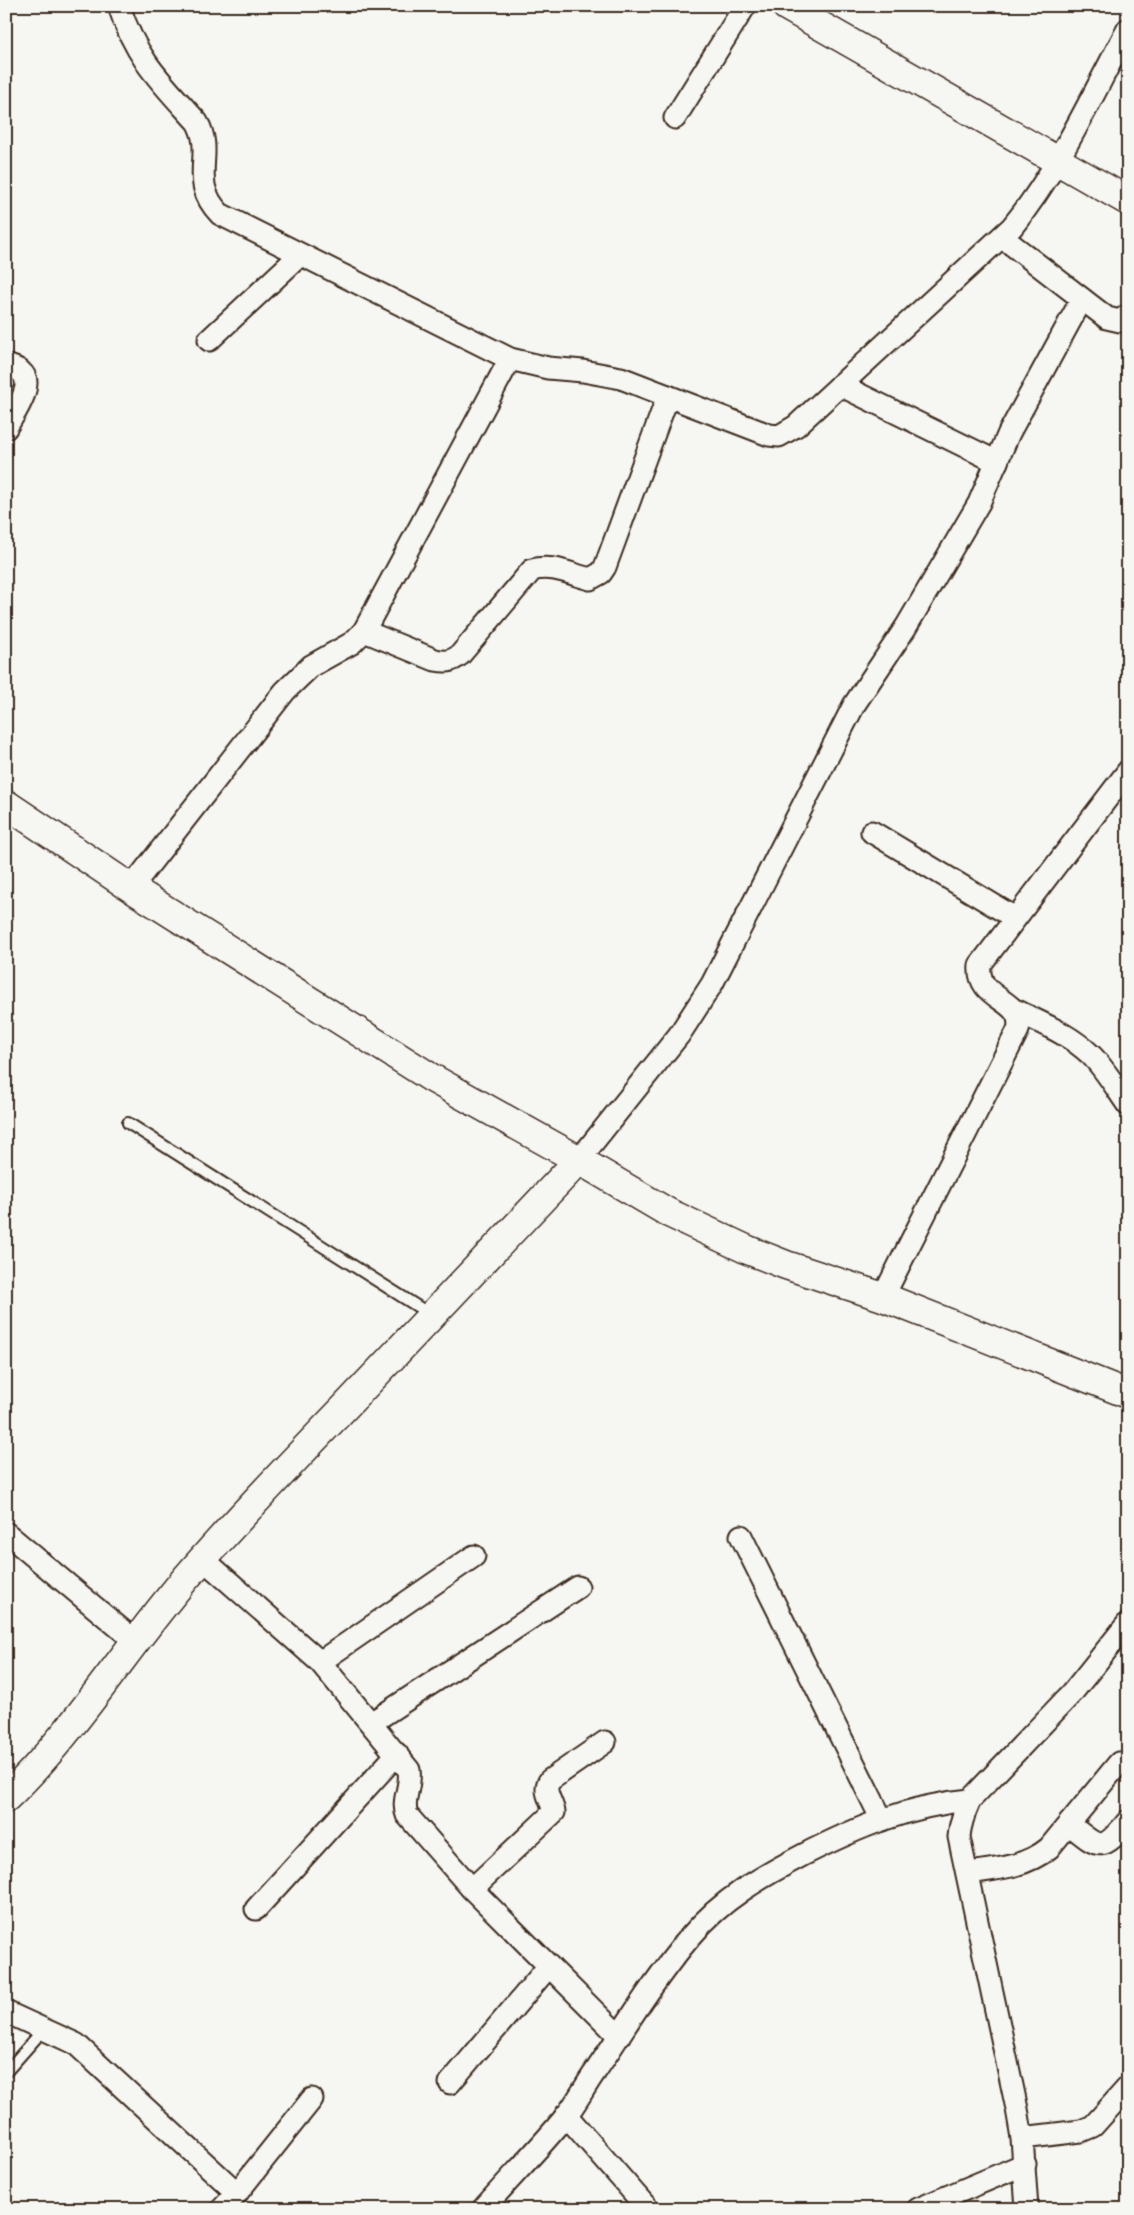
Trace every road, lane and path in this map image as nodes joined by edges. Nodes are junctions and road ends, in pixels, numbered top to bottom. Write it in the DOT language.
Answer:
graph roads {
  1 [pos="119,6"];
  2 [pos="745,6"];
  3 [pos="786,6"];
  4 [pos="1128,29"];
  5 [pos="675,118"];
  6 [pos="1057,162"];
  7 [pos="1128,201"];
  8 [pos="1002,237"];
  9 [pos="300,255"];
  10 [pos="1082,299"];
  11 [pos="1128,315"];
  12 [pos="209,340"];
  13 [pos="510,360"];
  14 [pos="6,365"];
  15 [pos="840,385"];
  16 [pos="668,396"];
  17 [pos="6,428"];
  18 [pos="997,462"];
  19 [pos="364,630"];
  20 [pos="1128,771"];
  21 [pos="6,804"];
  22 [pos="872,832"];
  23 [pos="131,888"];
  24 [pos="1015,918"];
  25 [pos="1017,1011"];
  26 [pos="1128,1105"];
  27 [pos="128,1123"];
  28 [pos="579,1160"];
  29 [pos="883,1297"];
  30 [pos="432,1315"];
  31 [pos="1128,1394"];
  32 [pos="6,1534"];
  33 [pos="742,1536"];
  34 [pos="474,1556"];
  35 [pos="203,1559"];
  36 [pos="578,1587"];
  37 [pos="1128,1623"];
  38 [pos="135,1641"];
  39 [pos="320,1662"];
  40 [pos="371,1723"];
  41 [pos="605,1742"];
  42 [pos="397,1754"];
  43 [pos="1119,1763"];
  44 [pos="6,1798"];
  45 [pos="970,1800"];
  46 [pos="882,1820"];
  47 [pos="1128,1821"];
  48 [pos="1069,1824"];
  49 [pos="968,1873"];
  50 [pos="472,1889"];
  51 [pos="256,1910"];
  52 [pos="549,1966"];
  53 [pos="6,2012"];
  54 [pos="45,2028"];
  55 [pos="619,2036"];
  56 [pos="6,2072"];
  57 [pos="450,2083"];
  58 [pos="1128,2087"];
  59 [pos="312,2099"];
  60 [pos="566,2115"];
  61 [pos="1022,2138"];
  62 [pos="1024,2164"];
  63 [pos="237,2193"];
  64 [pos="222,2209"];
  65 [pos="483,2209"];
  66 [pos="648,2209"];
  67 [pos="918,2209"];
  68 [pos="1028,2209"];
  1 -- 9 [label="street"];
  2 -- 5 [label="street"];
  3 -- 6 [label="street"];
  4 -- 6 [label="street"];
  6 -- 7 [label="street"];
  6 -- 8 [label="street"];
  8 -- 10 [label="street"];
  8 -- 15 [label="street"];
  9 -- 12 [label="street"];
  9 -- 13 [label="street"];
  10 -- 11 [label="street"];
  10 -- 18 [label="street"];
  13 -- 16 [label="street"];
  13 -- 19 [label="street"];
  14 -- 17 [label="street"];
  15 -- 16 [label="street"];
  15 -- 18 [label="street"];
  16 -- 19 [label="street"];
  18 -- 28 [label="street"];
  19 -- 23 [label="street"];
  20 -- 24 [label="street"];
  21 -- 23 [label="street"];
  22 -- 24 [label="street"];
  23 -- 28 [label="street"];
  24 -- 25 [label="street"];
  25 -- 26 [label="street"];
  25 -- 29 [label="street"];
  27 -- 30 [label="lane"];
  28 -- 29 [label="street"];
  28 -- 30 [label="street"];
  29 -- 31 [label="street"];
  30 -- 35 [label="street"];
  32 -- 38 [label="street"];
  33 -- 46 [label="street"];
  34 -- 39 [label="street"];
  35 -- 38 [label="street"];
  35 -- 39 [label="street"];
  36 -- 40 [label="street"];
  37 -- 45 [label="street"];
  38 -- 44 [label="street"];
  39 -- 40 [label="street"];
  40 -- 42 [label="street"];
  41 -- 50 [label="street"];
  42 -- 50 [label="street"];
  42 -- 51 [label="street"];
  43 -- 48 [label="street"];
  45 -- 46 [label="street"];
  45 -- 49 [label="street"];
  46 -- 55 [label="street"];
  47 -- 48 [label="street"];
  48 -- 49 [label="street"];
  49 -- 61 [label="street"];
  50 -- 52 [label="street"];
  52 -- 55 [label="street"];
  52 -- 57 [label="street"];
  53 -- 54 [label="street"];
  54 -- 56 [label="lane"];
  54 -- 63 [label="street"];
  55 -- 60 [label="street"];
  58 -- 61 [label="street"];
  59 -- 63 [label="street"];
  60 -- 65 [label="street"];
  60 -- 66 [label="street"];
  61 -- 62 [label="street"];
  62 -- 67 [label="street"];
  62 -- 68 [label="street"];
  63 -- 64 [label="street"];
}
